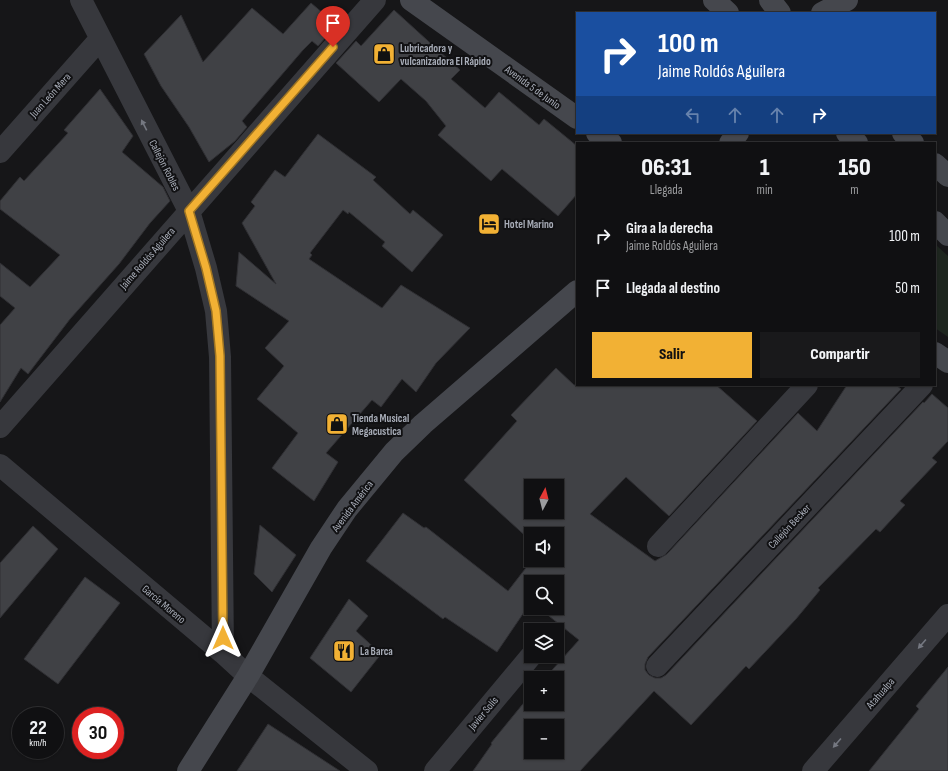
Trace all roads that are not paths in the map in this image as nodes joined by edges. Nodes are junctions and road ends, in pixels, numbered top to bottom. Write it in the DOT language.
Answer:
graph roads {
  1 [pos="81,0"];
  2 [pos="374,0"];
  3 [pos="411,0"];
  4 [pos="714,0"];
  5 [pos="770,0"];
  6 [pos="847,0"];
  7 [pos="727,12"];
  8 [pos="779,12"];
  9 [pos="824,12"];
  10 [pos="100,39"];
  11 [pos="576,117"];
  12 [pos="598,134"];
  13 [pos="737,134"];
  14 [pos="848,134"];
  15 [pos="903,134"];
  16 [pos="610,142"];
  17 [pos="731,142"];
  18 [pos="856,142"];
  19 [pos="912,142"];
  20 [pos="0,152"];
  21 [pos="936,165"];
  22 [pos="948,176"];
  23 [pos="189,211"];
  24 [pos="936,223"];
  25 [pos="948,235"];
  26 [pos="576,292"];
  27 [pos="806,386"];
  28 [pos="921,386"];
  29 [pos="0,427"];
  30 [pos="0,465"];
  31 [pos="658,546"];
  32 [pos="948,615"];
  33 [pos="223,653"];
  34 [pos="525,663"];
  35 [pos="657,666"];
  36 [pos="248,676"];
  37 [pos="188,771"];
  38 [pos="367,771"];
  39 [pos="436,771"];
  40 [pos="812,771"];
  1 -- 10 [label="street, Callejón Robles"];
  2 -- 23 [label="street, Jaime Roldós Aguilera"];
  3 -- 11 [label="street, Avenida 5 de Junio"];
  4 -- 7 [label="street"];
  5 -- 8 [label="street"];
  6 -- 9 [label="street"];
  10 -- 20 [label="street, Juan León Mera"];
  23 -- 10 [label="street, Callejón Robles, one-way"];
  12 -- 16 [label="street"];
  13 -- 17 [label="street"];
  14 -- 18 [label="street"];
  15 -- 19 [label="street"];
  21 -- 22 [label="street"];
  23 -- 29 [label="street, Jaime Roldós Aguilera"];
  23 -- 33 [label="street, Callejón Robles"];
  24 -- 25 [label="street"];
  26 -- 36 [label="street, Avenida América"];
  27 -- 31 [label="street"];
  28 -- 35 [label="street, Callejón Becker"];
  30 -- 33 [label="street, García Moreno"];
  32 -- 40 [label="street, Atahualpa, one-way"];
  33 -- 36 [label="street, García Moreno"];
  34 -- 39 [label="street, Javier Solís"];
  36 -- 37 [label="street, Avenida América"];
  36 -- 38 [label="street, García Moreno"];
}
